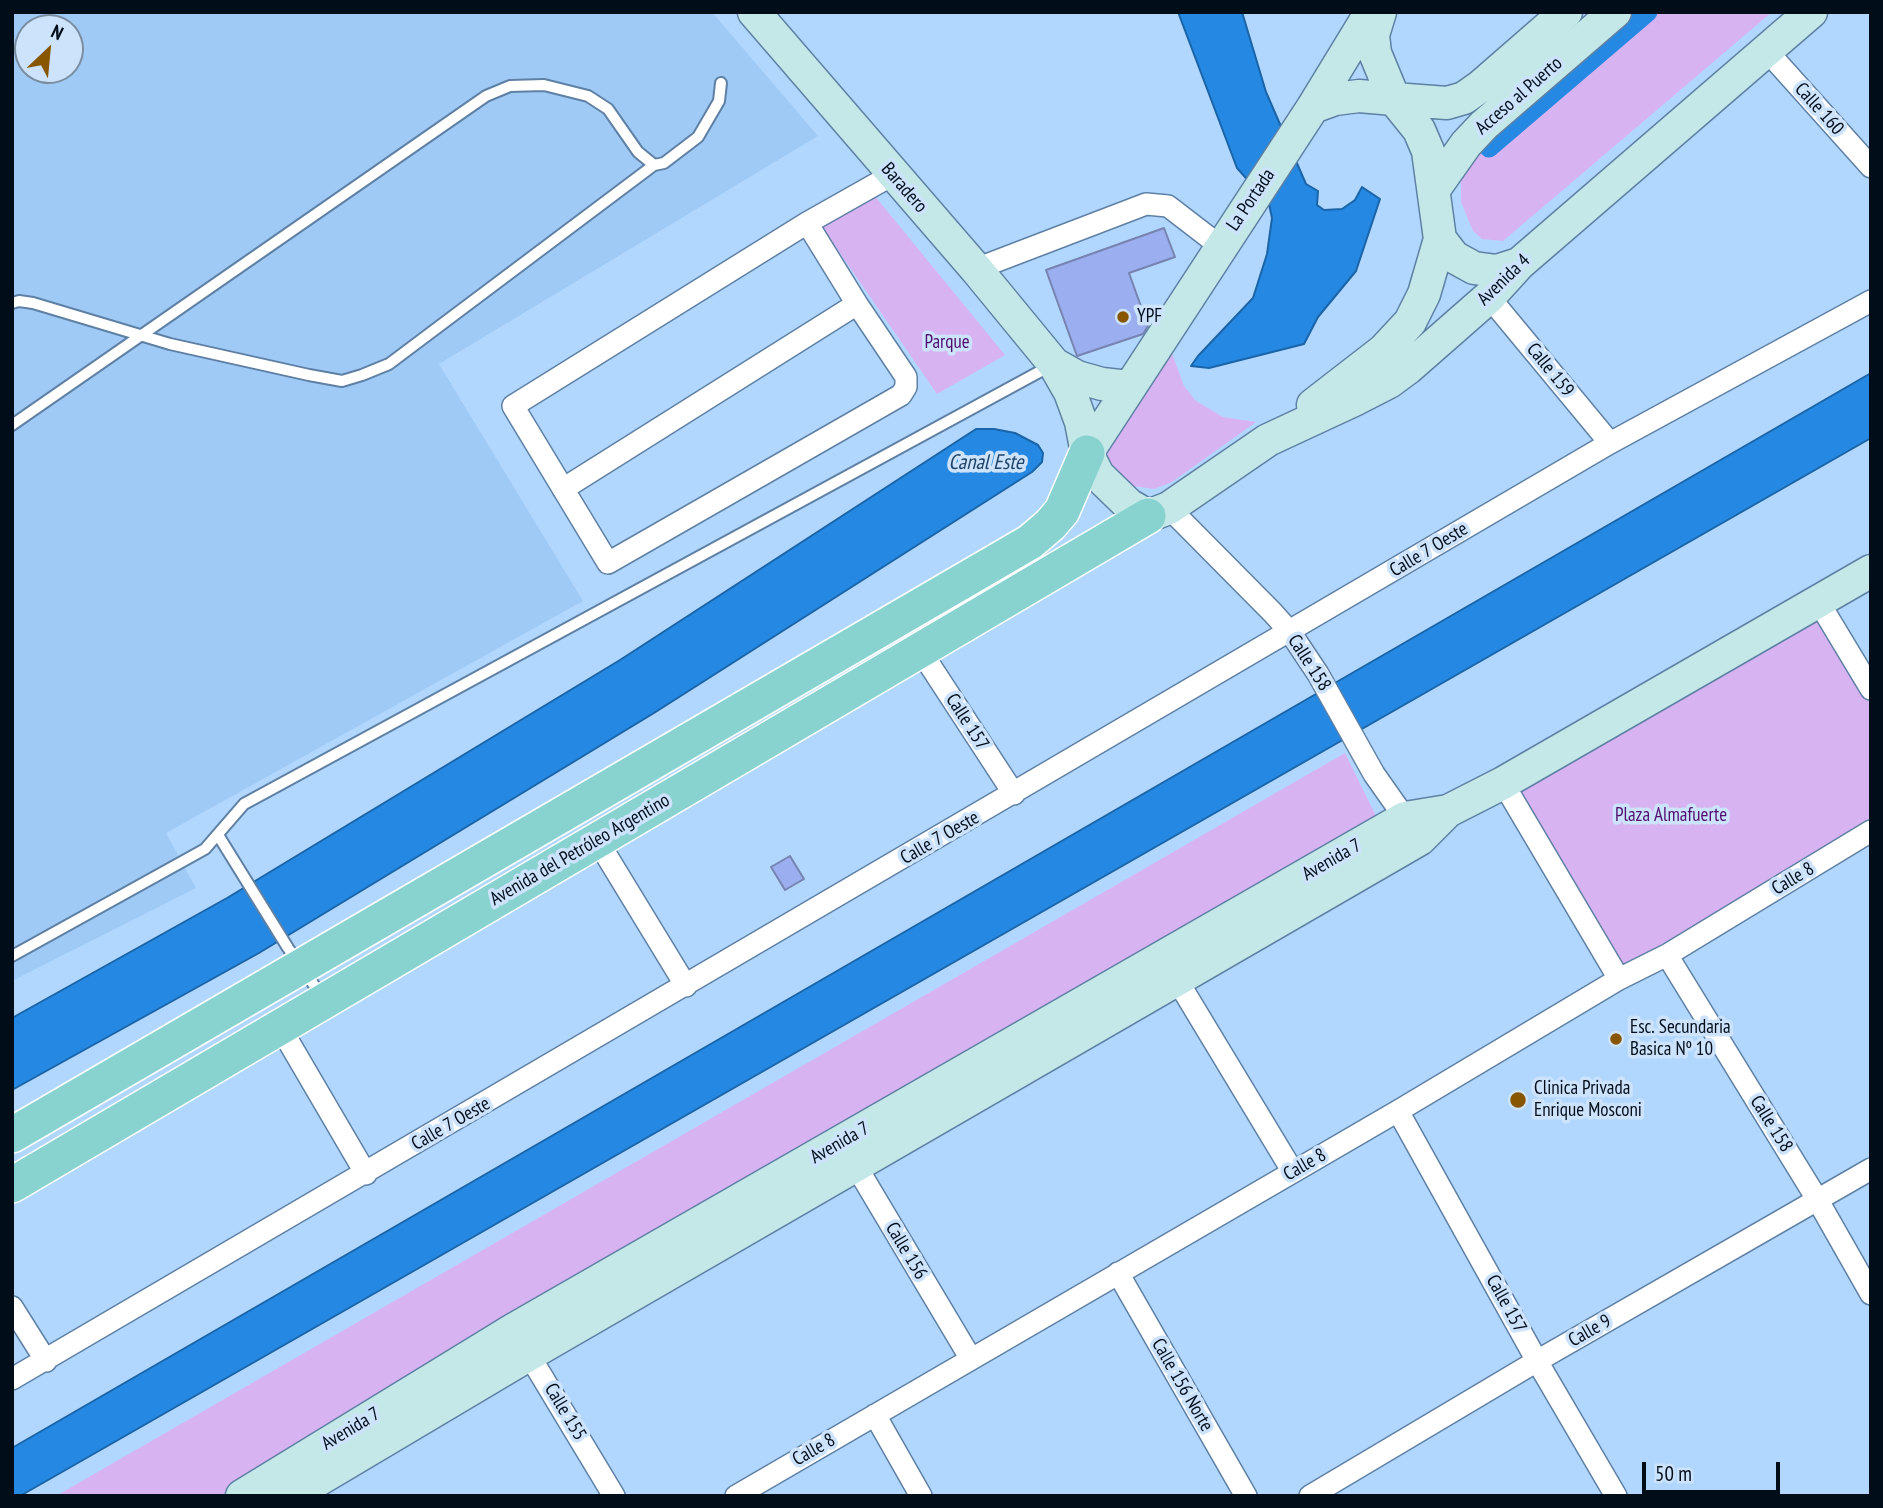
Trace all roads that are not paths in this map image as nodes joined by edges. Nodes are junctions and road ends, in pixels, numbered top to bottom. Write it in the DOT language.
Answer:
graph roads {
  1 [pos="754,12"];
  2 [pos="1371,12"];
  3 [pos="1380,12"];
  4 [pos="1566,12"];
  5 [pos="1615,12"];
  6 [pos="1811,12"];
  7 [pos="1767,51"];
  8 [pos="721,83"];
  9 [pos="1394,99"];
  10 [pos="1313,107"];
  11 [pos="654,164"];
  12 [pos="1871,167"];
  13 [pos="892,175"];
  14 [pos="1435,188"];
  15 [pos="807,223"];
  16 [pos="1440,239"];
  17 [pos="1220,246"];
  18 [pos="1519,264"];
  19 [pos="976,269"];
  20 [pos="1489,296"];
  21 [pos="1871,301"];
  22 [pos="12,303"];
  23 [pos="857,304"];
  24 [pos="140,335"];
  25 [pos="1054,364"];
  26 [pos="1128,387"];
  27 [pos="12,425"];
  28 [pos="1268,440"];
  29 [pos="1610,443"];
  30 [pos="1087,453"];
  31 [pos="563,489"];
  32 [pos="1158,512"];
  33 [pos="1871,570"];
  34 [pos="1818,601"];
  35 [pos="1290,632"];
  36 [pos="920,650"];
  37 [pos="1871,689"];
  38 [pos="1503,783"];
  39 [pos="1014,794"];
  40 [pos="1413,828"];
  41 [pos="1871,831"];
  42 [pos="218,835"];
  43 [pos="597,840"];
  44 [pos="1667,955"];
  45 [pos="12,956"];
  46 [pos="294,957"];
  47 [pos="1171,969"];
  48 [pos="1619,979"];
  49 [pos="687,986"];
  50 [pos="324,1000"];
  51 [pos="280,1027"];
  52 [pos="1398,1111"];
  53 [pos="12,1135"];
  54 [pos="849,1154"];
  55 [pos="1871,1170"];
  56 [pos="1293,1172"];
  57 [pos="366,1174"];
  58 [pos="12,1185"];
  59 [pos="1817,1199"];
  60 [pos="1118,1273"];
  61 [pos="1871,1294"];
  62 [pos="12,1307"];
  63 [pos="522,1342"];
  64 [pos="971,1359"];
  65 [pos="46,1361"];
  66 [pos="1537,1361"];
  67 [pos="12,1379"];
  68 [pos="875,1415"];
  69 [pos="242,1496"];
  70 [pos="290,1496"];
  71 [pos="614,1496"];
  72 [pos="736,1496"];
  73 [pos="920,1496"];
  74 [pos="1246,1496"];
  75 [pos="1310,1496"];
  76 [pos="1616,1496"];
  1 -- 13 [label="main road, Baradero"];
  2 -- 10 [label="main road, La Portada"];
  3 -- 9 [label="main road"];
  4 -- 9 [label="main road, Acceso al Puerto"];
  5 -- 14 [label="main road, Acceso al Puerto"];
  6 -- 7 [label="main road, Avenida 4"];
  7 -- 12 [label="street, Calle 160"];
  7 -- 18 [label="main road, Avenida 4"];
  8 -- 11 [label="lane"];
  9 -- 10 [label="main road, Acceso al Puerto"];
  9 -- 14 [label="main road"];
  10 -- 17 [label="main road, La Portada"];
  11 -- 24 [label="lane"];
  11 -- 24 [label="lane"];
  13 -- 15 [label="street"];
  13 -- 19 [label="main road, Baradero"];
  14 -- 16 [label="main road"];
  15 -- 23 [label="street"];
  15 -- 31 [label="street"];
  16 -- 18 [label="main road"];
  16 -- 28 [label="main road"];
  17 -- 19 [label="street"];
  17 -- 26 [label="main road, La Portada"];
  18 -- 20 [label="main road, Avenida 4"];
  19 -- 25 [label="main road, Baradero"];
  20 -- 28 [label="main road, Avenida 4"];
  20 -- 29 [label="street, Calle 159"];
  21 -- 29 [label="street, Calle 7 Oeste"];
  22 -- 24 [label="lane"];
  23 -- 31 [label="street"];
  23 -- 31 [label="street"];
  24 -- 27 [label="lane"];
  25 -- 26 [label="main road, Baradero"];
  25 -- 30 [label="main road, Baradero"];
  25 -- 42 [label="lane"];
  26 -- 30 [label="main road, La Portada"];
  28 -- 32 [label="main road, Avenida 4"];
  29 -- 35 [label="street, Calle 7 Oeste"];
  30 -- 32 [label="main road, Baradero"];
  30 -- 46 [label="main road, Avenida del Petróleo Argentino"];
  32 -- 35 [label="street, Calle 158"];
  32 -- 36 [label="main road, Avenida del Petróleo Argentino"];
  33 -- 34 [label="main road, Avenida 7"];
  34 -- 37 [label="street"];
  34 -- 38 [label="main road, Avenida 7"];
  35 -- 39 [label="street, Calle 7 Oeste"];
  35 -- 40 [label="street, Calle 158"];
  36 -- 39 [label="street, Calle 157"];
  36 -- 43 [label="main road, Avenida del Petróleo Argentino"];
  38 -- 40 [label="main road, Avenida 7"];
  38 -- 48 [label="street"];
  39 -- 49 [label="street, Calle 7 Oeste"];
  40 -- 47 [label="main road, Avenida 7"];
  41 -- 44 [label="street, Calle 8"];
  42 -- 45 [label="lane"];
  42 -- 46 [label="lane"];
  43 -- 49 [label="street"];
  43 -- 50 [label="main road, Avenida del Petróleo Argentino"];
  44 -- 48 [label="street, Calle 8"];
  44 -- 59 [label="street, Calle 158"];
  46 -- 50 [label="lane"];
  46 -- 53 [label="main road, Avenida del Petróleo Argentino"];
  47 -- 54 [label="main road, Avenida 7"];
  47 -- 56 [label="street"];
  48 -- 52 [label="street, Calle 8"];
  49 -- 57 [label="street, Calle 7 Oeste"];
  50 -- 51 [label="main road, Avenida del Petróleo Argentino"];
  51 -- 57 [label="street"];
  51 -- 58 [label="main road, Avenida del Petróleo Argentino"];
  52 -- 56 [label="street, Calle 8"];
  52 -- 66 [label="street, Calle 157"];
  54 -- 63 [label="main road, Avenida 7"];
  54 -- 64 [label="street, Calle 156"];
  55 -- 59 [label="street, Calle 9"];
  56 -- 60 [label="street, Calle 8"];
  57 -- 65 [label="street, Calle 7 Oeste"];
  59 -- 61 [label="street, Calle 158"];
  59 -- 66 [label="street, Calle 9"];
  60 -- 64 [label="street, Calle 8"];
  60 -- 74 [label="street, Calle 156 Norte"];
  62 -- 65 [label="street"];
  63 -- 69 [label="main road, Avenida 7"];
  63 -- 70 [label="main road, Avenida 7"];
  63 -- 71 [label="street, Calle 155"];
  64 -- 68 [label="street, Calle 8"];
  65 -- 67 [label="street, Calle 7 Oeste"];
  66 -- 75 [label="street, Calle 9"];
  66 -- 76 [label="street, Calle 157"];
  68 -- 72 [label="street, Calle 8"];
  68 -- 73 [label="street"];
}
